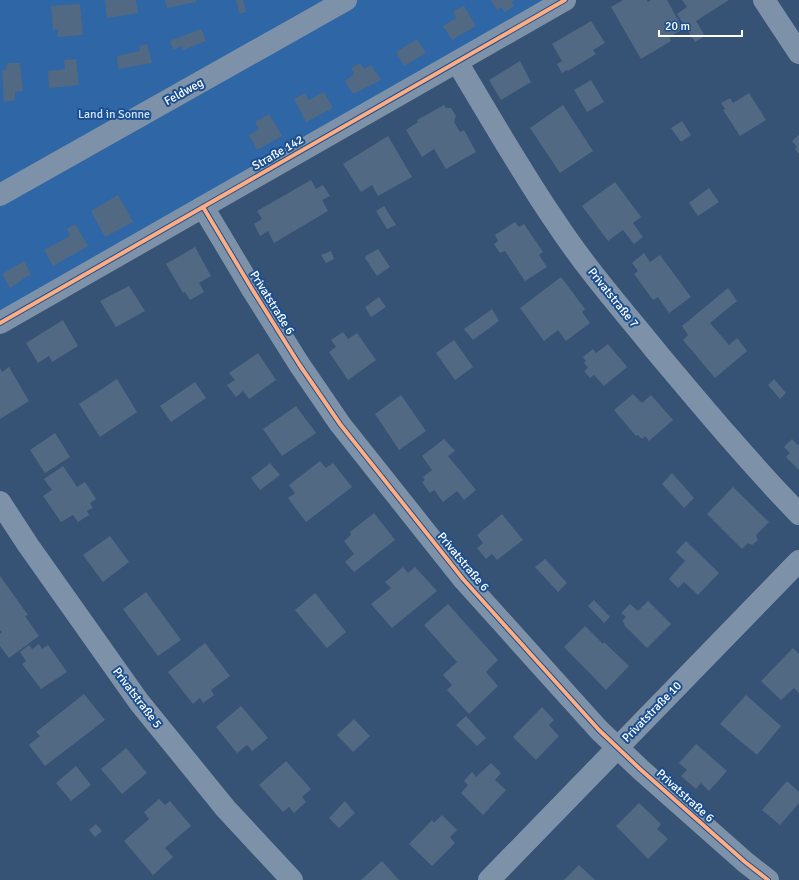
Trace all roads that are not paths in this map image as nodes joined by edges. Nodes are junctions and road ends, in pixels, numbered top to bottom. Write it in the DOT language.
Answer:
graph roads {
  1 [pos="346,0"];
  2 [pos="565,0"];
  3 [pos="764,0"];
  4 [pos="799,53"];
  5 [pos="457,62"];
  6 [pos="0,196"];
  7 [pos="203,207"];
  8 [pos="0,322"];
  9 [pos="0,502"];
  10 [pos="799,514"];
  11 [pos="799,561"];
  12 [pos="617,748"];
  13 [pos="292,880"];
  14 [pos="489,880"];
  15 [pos="768,880"];
  1 -- 6 [label="street, Feldweg"];
  2 -- 5 [label="street, Straße 142"];
  3 -- 4 [label="street"];
  5 -- 7 [label="street, Straße 142"];
  5 -- 10 [label="street, Privatstraße 7"];
  7 -- 8 [label="street, Straße 142"];
  7 -- 12 [label="street, Privatstraße 6"];
  9 -- 13 [label="street, Privatstraße 5"];
  11 -- 12 [label="street, Privatstraße 10"];
  12 -- 14 [label="street, Privatstraße 10"];
  12 -- 15 [label="street, Privatstraße 6"];
}
